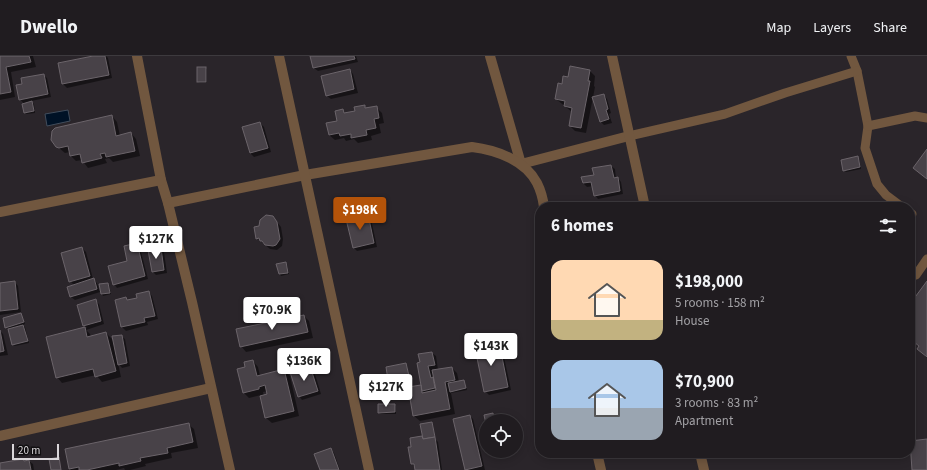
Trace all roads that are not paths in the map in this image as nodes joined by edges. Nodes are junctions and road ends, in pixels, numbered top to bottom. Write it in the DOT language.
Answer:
graph roads {
  1 [pos="137,56"];
  2 [pos="279,56"];
  3 [pos="490,56"];
  4 [pos="612,56"];
  5 [pos="851,56"];
  6 [pos="857,71"];
  7 [pos="927,118"];
  8 [pos="868,126"];
  9 [pos="629,136"];
  10 [pos="521,164"];
  11 [pos="305,175"];
  12 [pos="162,180"];
  13 [pos="543,202"];
  14 [pos="644,202"];
  15 [pos="895,202"];
  16 [pos="168,203"];
  17 [pos="0,212"];
  18 [pos="927,259"];
  19 [pos="916,275"];
  20 [pos="211,388"];
  21 [pos="0,436"];
  22 [pos="598,458"];
  23 [pos="701,458"];
  24 [pos="230,470"];
  25 [pos="369,470"];
  26 [pos="601,470"];
  27 [pos="704,470"];
  1 -- 12 [label="street"];
  2 -- 11 [label="street"];
  3 -- 10 [label="street"];
  4 -- 9 [label="street"];
  5 -- 6 [label="lane"];
  6 -- 8 [label="lane"];
  6 -- 9 [label="lane"];
  7 -- 8 [label="lane"];
  8 -- 15 [label="lane"];
  9 -- 10 [label="street"];
  9 -- 14 [label="street"];
  10 -- 11 [label="street"];
  10 -- 13 [label="street"];
  11 -- 16 [label="street"];
  11 -- 25 [label="street"];
  12 -- 16 [label="street"];
  12 -- 17 [label="street"];
  16 -- 20 [label="street"];
  18 -- 19 [label="lane"];
  20 -- 21 [label="street"];
  20 -- 24 [label="street"];
  22 -- 26 [label="street"];
  23 -- 27 [label="street"];
}
